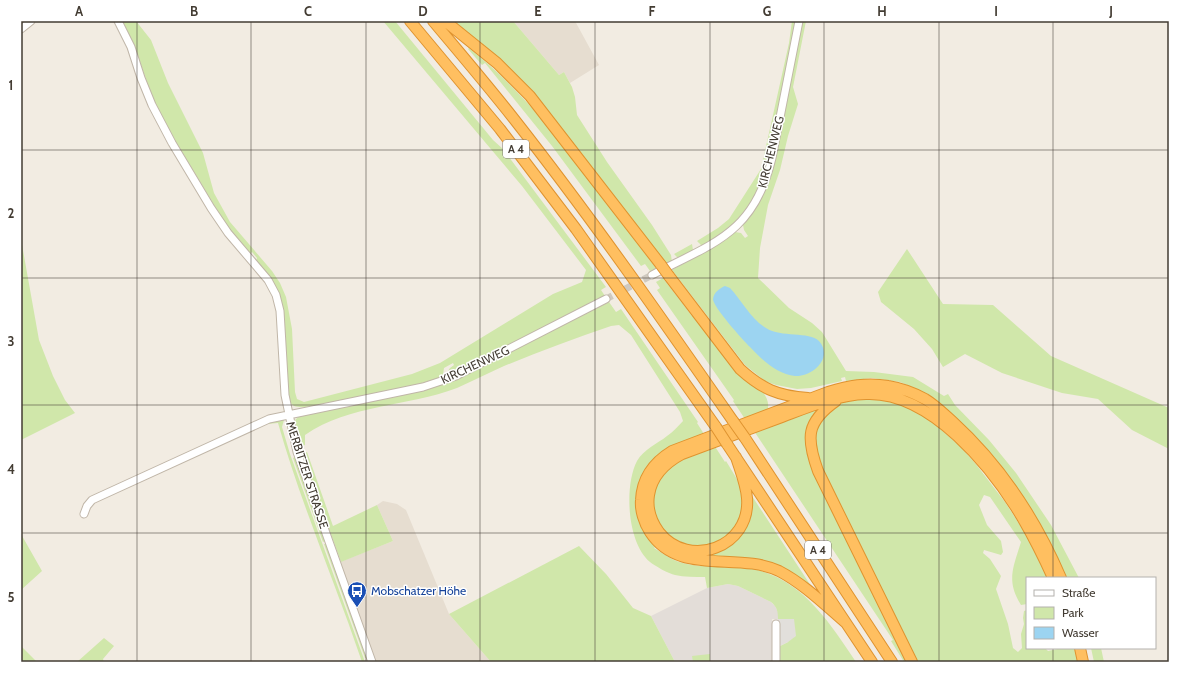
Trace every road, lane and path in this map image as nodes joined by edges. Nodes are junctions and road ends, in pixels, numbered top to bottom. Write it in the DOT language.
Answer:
graph roads {
  1 [pos="31,21"];
  2 [pos="118,21"];
  3 [pos="410,21"];
  4 [pos="433,21"];
  5 [pos="445,21"];
  6 [pos="799,21"];
  7 [pos="21,28"];
  8 [pos="652,275"];
  9 [pos="606,299"];
  10 [pos="810,398"];
  11 [pos="839,398"];
  12 [pos="288,414"];
  13 [pos="736,457"];
  14 [pos="84,514"];
  15 [pos="1052,577"];
  16 [pos="1061,577"];
  17 [pos="846,623"];
  18 [pos="776,624"];
  19 [pos="1080,649"];
  20 [pos="1087,649"];
  21 [pos="372,662"];
  22 [pos="776,662"];
  23 [pos="872,662"];
  24 [pos="892,662"];
  25 [pos="912,662"];
  26 [pos="1083,662"];
  27 [pos="1090,662"];
  1 -- 7 [label="street"];
  2 -- 12 [label="street"];
  3 -- 13 [label="highway, A 4, bridge"];
  4 -- 24 [label="highway, A 4, bridge"];
  5 -- 10 [label="highway, bridge"];
  6 -- 8 [label="street, KIRCHENWEG"];
  9 -- 12 [label="street, KIRCHENWEG"];
  10 -- 16 [label="highway"];
  10 -- 17 [label="highway, A 4"];
  11 -- 13 [label="highway"];
  11 -- 15 [label="highway"];
  11 -- 25 [label="highway"];
  12 -- 14 [label="street, MERBITZER STRASSE"];
  12 -- 21 [label="street, MERBITZER STRASSE"];
  13 -- 17 [label="highway, A 4"];
  17 -- 23 [label="highway, A 4"];
  18 -- 22 [label="street"];
  19 -- 26 [label="highway"];
  20 -- 27 [label="highway"];
}
